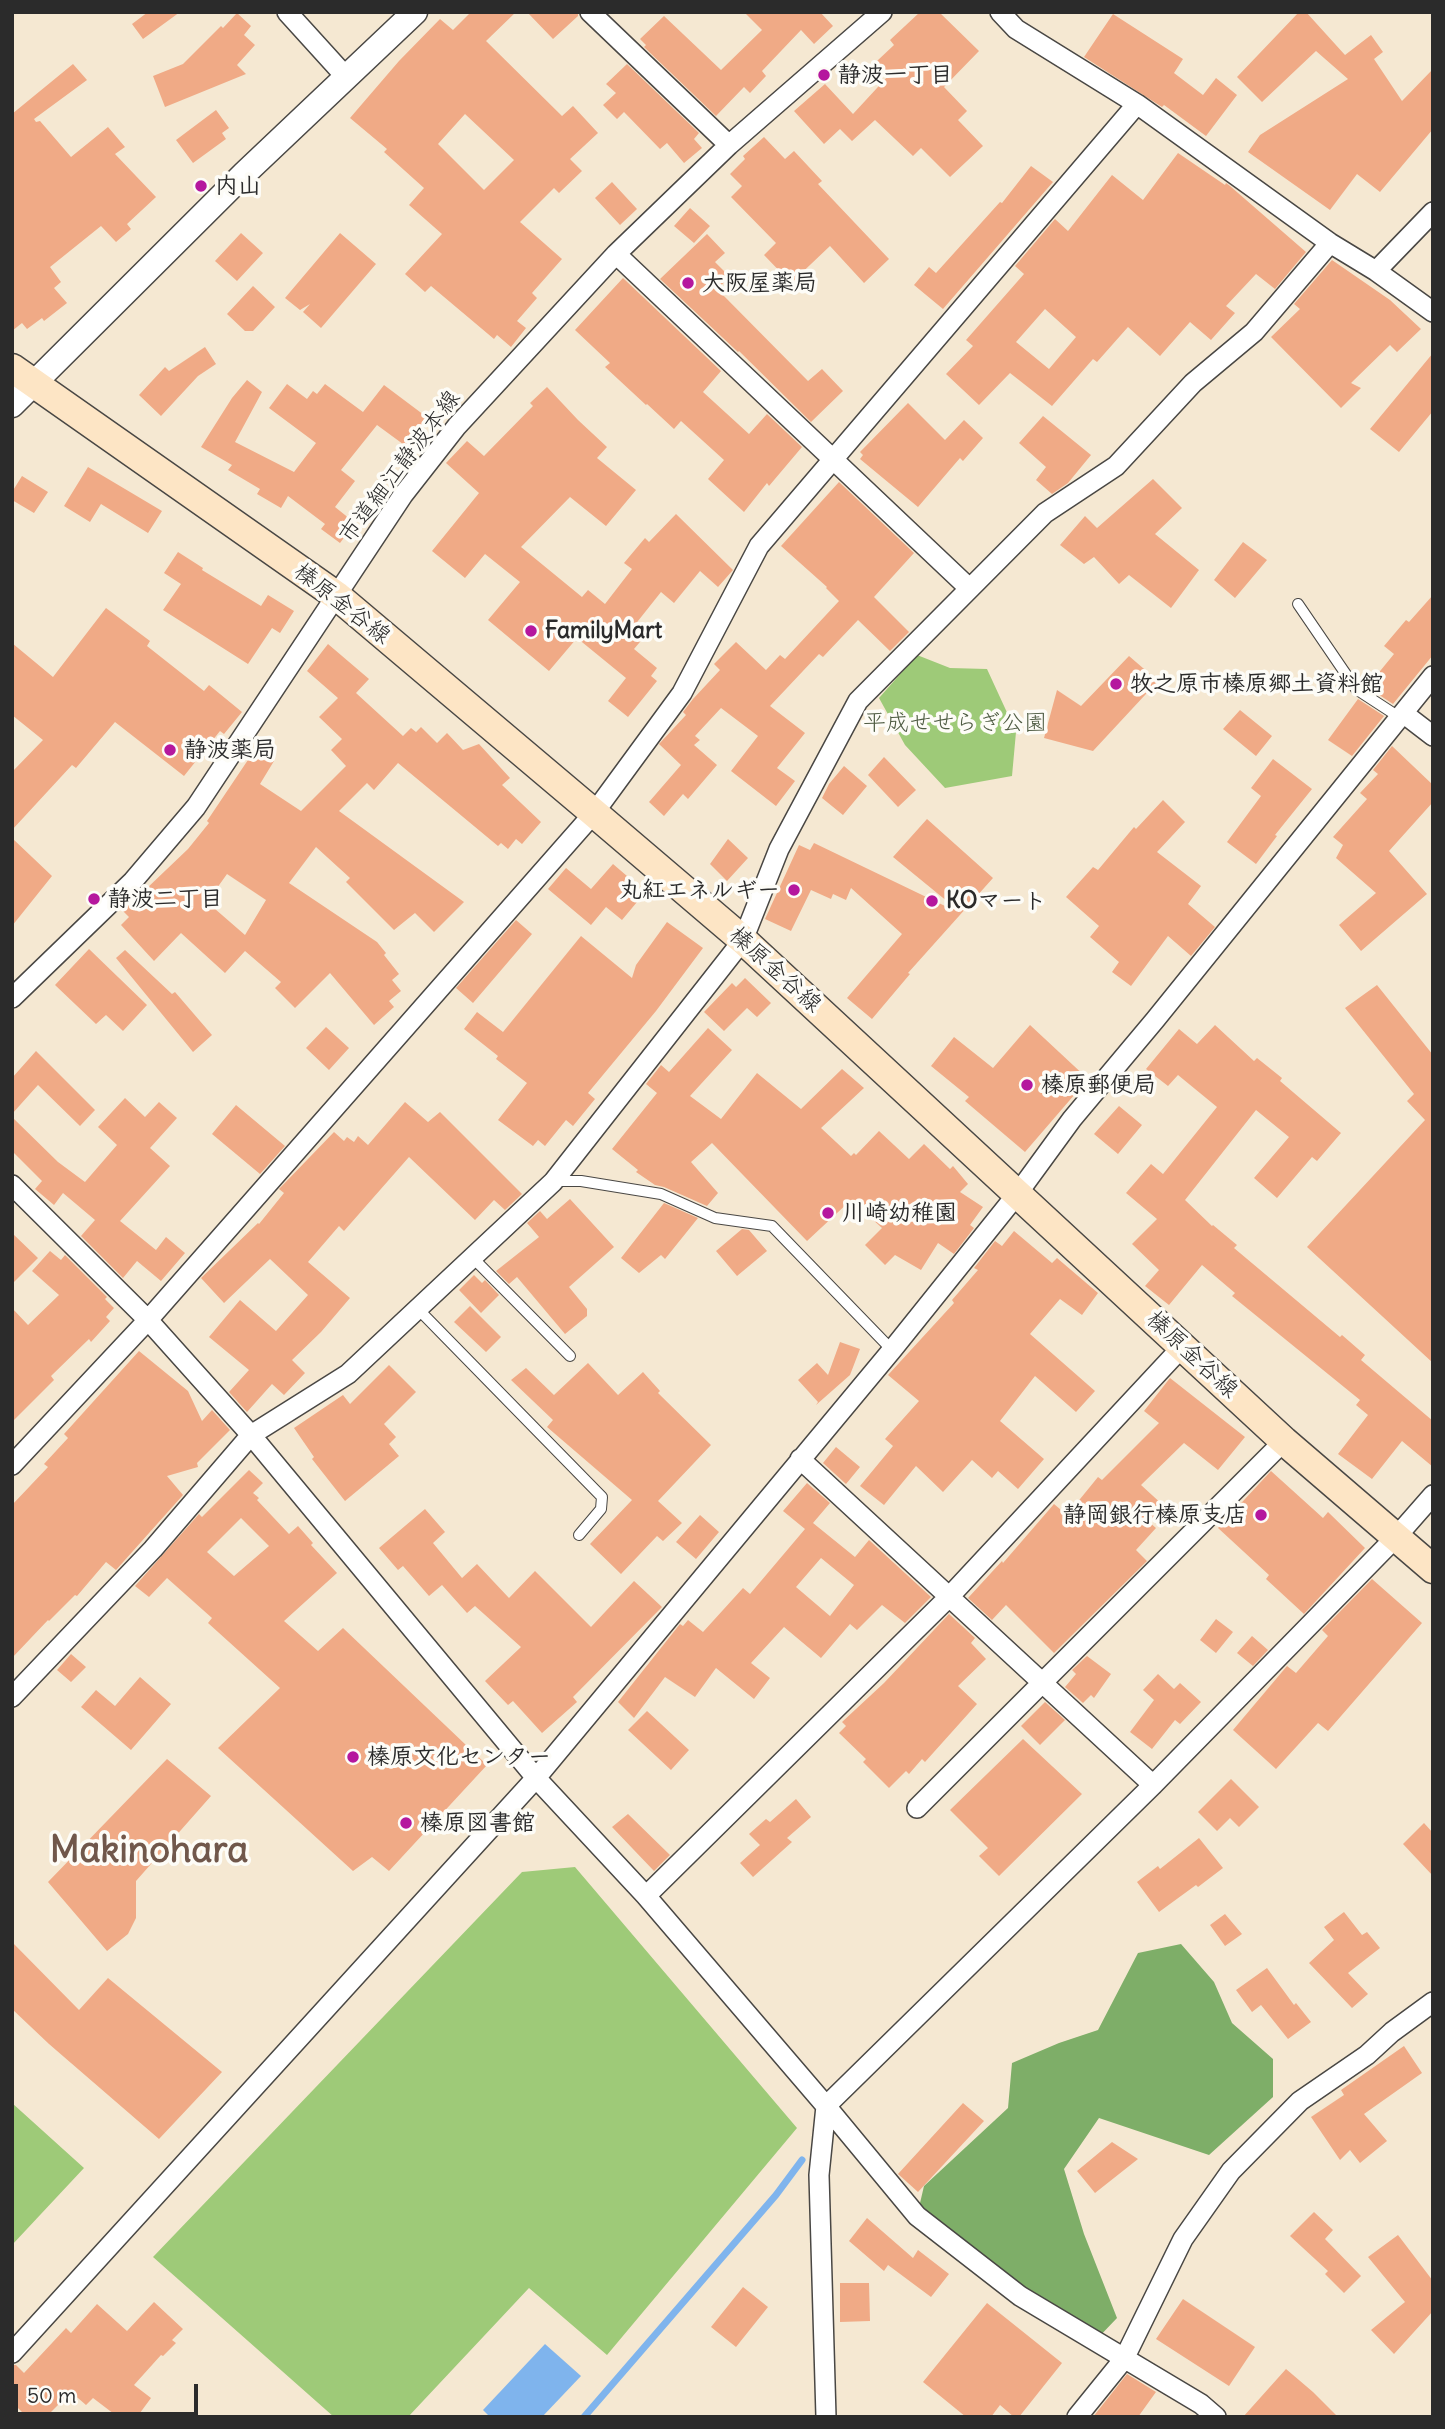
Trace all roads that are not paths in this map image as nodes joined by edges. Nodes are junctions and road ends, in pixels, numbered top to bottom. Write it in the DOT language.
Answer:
graph roads {
  1 [pos="287,12"];
  2 [pos="415,12"];
  3 [pos="590,12"];
  4 [pos="882,12"];
  5 [pos="1000,12"];
  6 [pos="346,77"];
  7 [pos="1137,104"];
  8 [pos="729,145"];
  9 [pos="1433,212"];
  10 [pos="1330,243"];
  11 [pos="616,254"];
  12 [pos="1376,271"];
  13 [pos="1433,312"];
  14 [pos="23,375"];
  15 [pos="12,405"];
  16 [pos="833,458"];
  17 [pos="969,588"];
  18 [pos="337,596"];
  19 [pos="1298,604"];
  20 [pos="1433,676"];
  21 [pos="1401,715"];
  22 [pos="1433,736"];
  23 [pos="594,813"];
  24 [pos="743,940"];
  25 [pos="12,998"];
  26 [pos="554,1181"];
  27 [pos="12,1185"];
  28 [pos="1018,1193"];
  29 [pos="472,1258"];
  30 [pos="418,1309"];
  31 [pos="148,1320"];
  32 [pos="1182,1347"];
  33 [pos="892,1350"];
  34 [pos="570,1356"];
  35 [pos="251,1435"];
  36 [pos="1284,1441"];
  37 [pos="800,1459"];
  38 [pos="12,1465"];
  39 [pos="1433,1495"];
  40 [pos="579,1535"];
  41 [pos="1397,1536"];
  42 [pos="1433,1569"];
  43 [pos="949,1597"];
  44 [pos="1041,1682"];
  45 [pos="12,1697"];
  46 [pos="536,1778"];
  47 [pos="1153,1785"];
  48 [pos="917,1808"];
  49 [pos="646,1896"];
  50 [pos="1433,2002"];
  51 [pos="826,2106"];
  52 [pos="12,2353"];
  53 [pos="1124,2359"];
  54 [pos="826,2417"];
  55 [pos="1077,2417"];
  56 [pos="1216,2417"];
  1 -- 6 [label="street"];
  2 -- 6 [label="street"];
  3 -- 8 [label="street"];
  4 -- 8 [label="street, 市道細江静波本線"];
  5 -- 7 [label="street"];
  6 -- 14 [label="street"];
  7 -- 10 [label="street"];
  7 -- 16 [label="street"];
  8 -- 11 [label="street, 市道細江静波本線"];
  9 -- 12 [label="street"];
  10 -- 12 [label="street"];
  10 -- 17 [label="street"];
  11 -- 16 [label="street"];
  11 -- 18 [label="street, 市道細江静波本線"];
  12 -- 13 [label="street"];
  14 -- 15 [label="street"];
  14 -- 18 [label="main road, 榛原金谷線"];
  16 -- 17 [label="street"];
  16 -- 23 [label="street"];
  17 -- 24 [label="street"];
  18 -- 23 [label="main road, 榛原金谷線"];
  18 -- 25 [label="street, 市道細江静波本線"];
  19 -- 21 [label="lane"];
  20 -- 21 [label="street"];
  21 -- 22 [label="street"];
  21 -- 28 [label="street"];
  23 -- 24 [label="main road, 榛原金谷線"];
  23 -- 31 [label="street"];
  24 -- 26 [label="street"];
  24 -- 28 [label="main road, 榛原金谷線"];
  26 -- 29 [label="street"];
  26 -- 33 [label="lane"];
  27 -- 31 [label="street"];
  28 -- 32 [label="main road, 榛原金谷線"];
  28 -- 33 [label="street"];
  29 -- 30 [label="street"];
  29 -- 34 [label="lane"];
  30 -- 35 [label="street"];
  30 -- 40 [label="lane"];
  31 -- 35 [label="street"];
  31 -- 38 [label="street"];
  32 -- 36 [label="main road, 榛原金谷線"];
  32 -- 43 [label="street"];
  33 -- 37 [label="street"];
  35 -- 45 [label="street"];
  35 -- 46 [label="street"];
  36 -- 41 [label="main road, 榛原金谷線"];
  36 -- 44 [label="street"];
  37 -- 43 [label="street"];
  37 -- 46 [label="street"];
  39 -- 41 [label="street"];
  41 -- 42 [label="main road, 榛原金谷線"];
  41 -- 47 [label="street"];
  43 -- 44 [label="street"];
  43 -- 49 [label="street"];
  44 -- 47 [label="street"];
  44 -- 48 [label="street"];
  46 -- 49 [label="street"];
  46 -- 52 [label="street"];
  47 -- 51 [label="street"];
  49 -- 51 [label="street"];
  50 -- 53 [label="street"];
  51 -- 53 [label="street"];
  51 -- 54 [label="street"];
  53 -- 55 [label="street"];
  53 -- 56 [label="street"];
}
